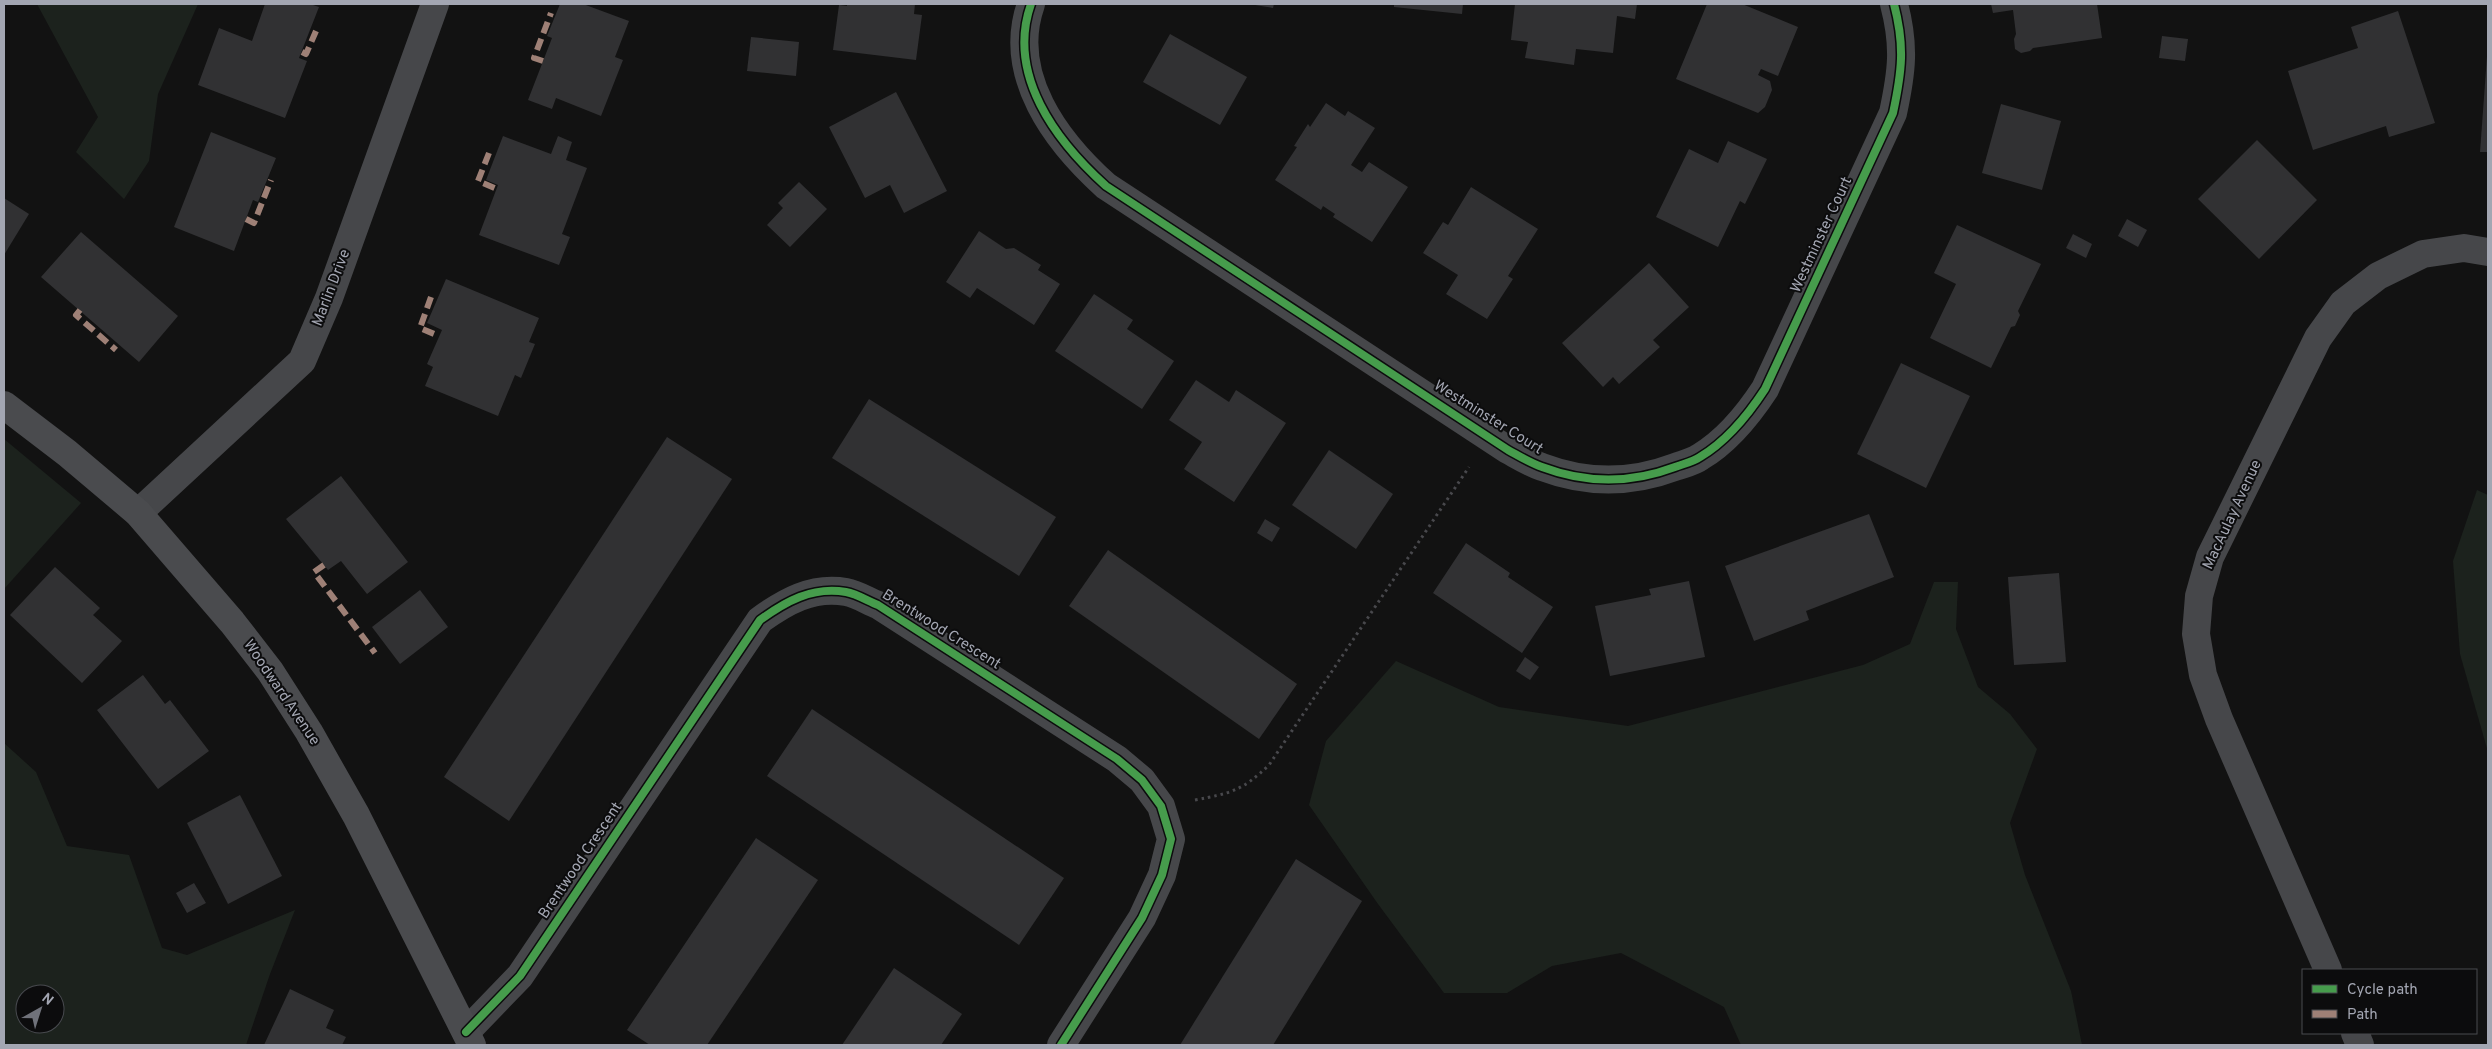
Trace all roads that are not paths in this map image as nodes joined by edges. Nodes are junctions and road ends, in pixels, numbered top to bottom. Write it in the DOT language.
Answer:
graph roads {
  1 [pos="435,4"];
  2 [pos="1031,4"];
  3 [pos="1894,4"];
  4 [pos="2488,252"];
  5 [pos="4,405"];
  6 [pos="138,513"];
  7 [pos="2328,969"];
  8 [pos="469,1039"];
  9 [pos="1061,1045"];
  1 -- 6 [label="street, Marlin Drive"];
  2 -- 3 [label="street, Westminster Court"];
  4 -- 7 [label="street, MacAulay Avenue"];
  5 -- 6 [label="street, Woodward Avenue"];
  6 -- 8 [label="street, Woodward Avenue"];
  8 -- 9 [label="street, Brentwood Crescent"];
}
